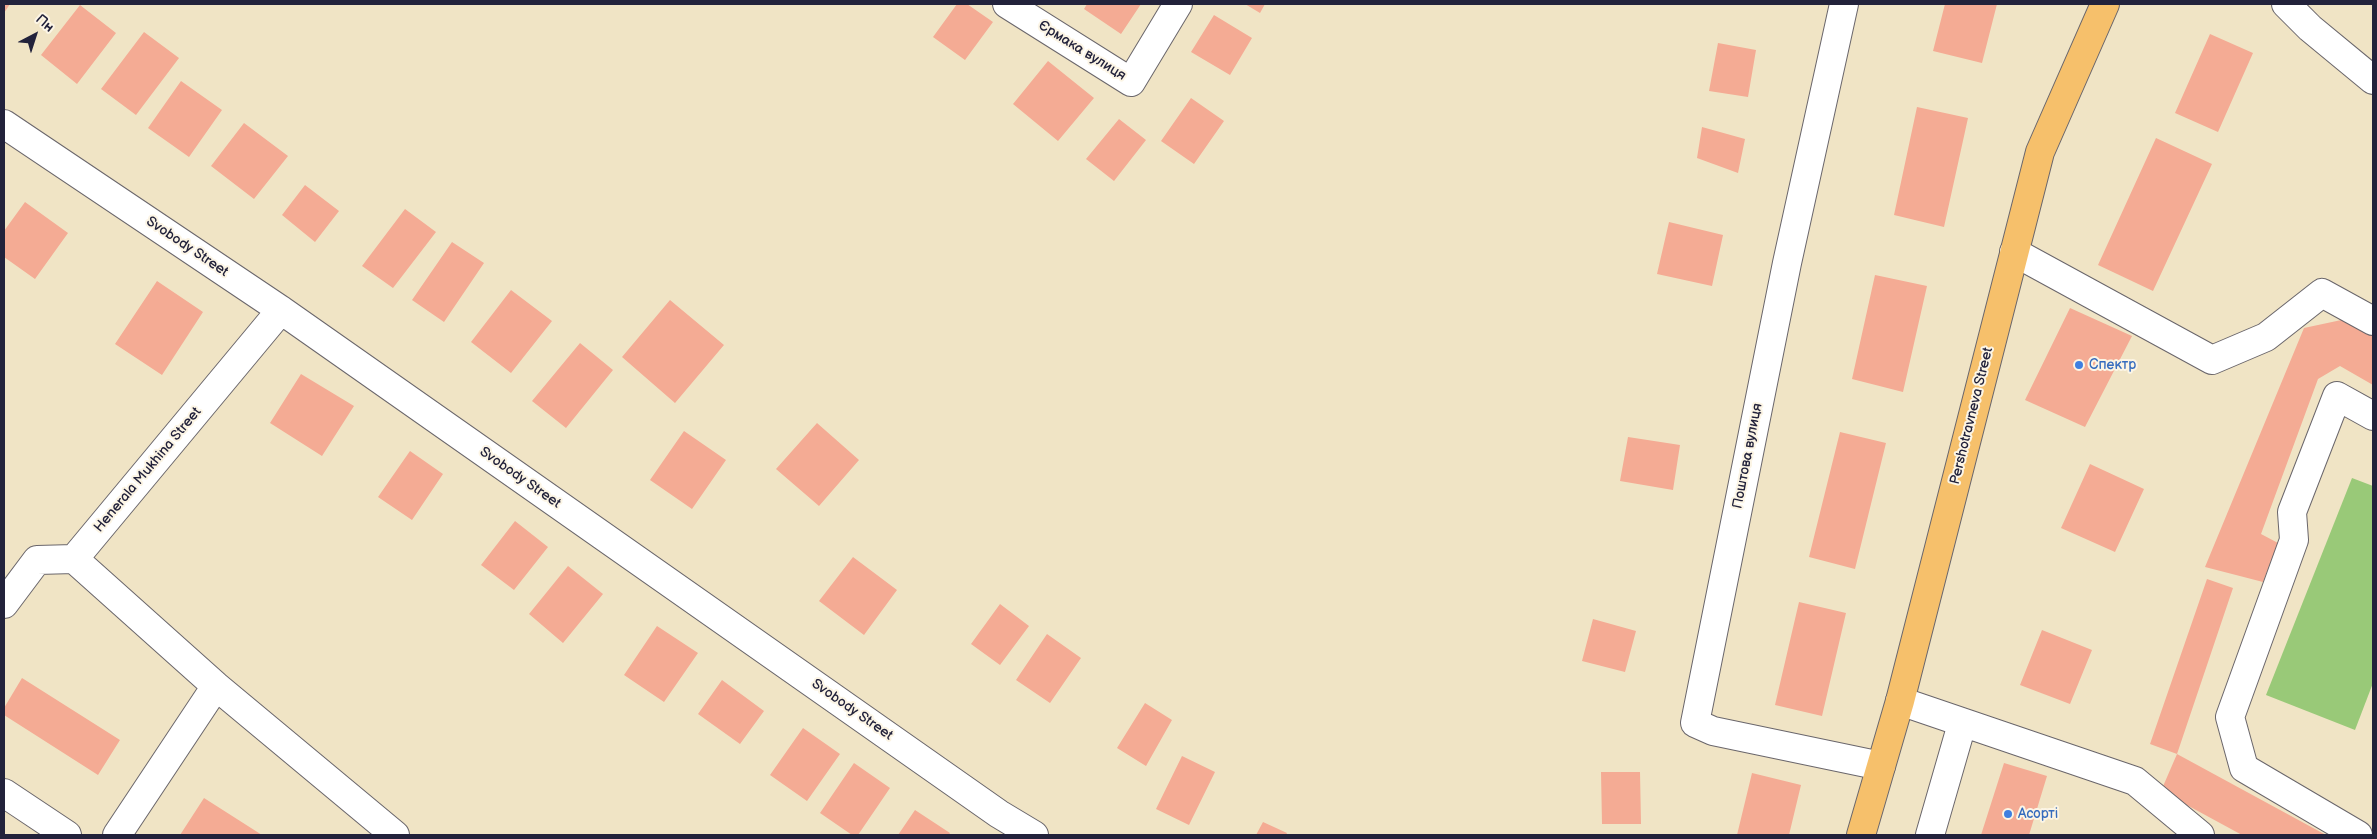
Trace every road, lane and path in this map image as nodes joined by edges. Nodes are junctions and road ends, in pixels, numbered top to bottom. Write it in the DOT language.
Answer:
graph roads {
  1 [pos="1008,4"];
  2 [pos="1178,4"];
  3 [pos="1844,4"];
  4 [pos="2105,4"];
  5 [pos="2286,4"];
  6 [pos="2373,80"];
  7 [pos="4,124"];
  8 [pos="2014,252"];
  9 [pos="281,310"];
  10 [pos="2373,322"];
  11 [pos="2373,416"];
  12 [pos="74,559"];
  13 [pos="4,604"];
  14 [pos="216,686"];
  15 [pos="1900,701"];
  16 [pos="1962,724"];
  17 [pos="1881,766"];
  18 [pos="4,793"];
  19 [pos="66,835"];
  20 [pos="117,835"];
  21 [pos="395,835"];
  22 [pos="1034,835"];
  23 [pos="1861,835"];
  24 [pos="1930,835"];
  25 [pos="2200,835"];
  26 [pos="2358,835"];
  1 -- 2 [label="street, Єрмака вулиця"];
  3 -- 17 [label="street, Поштова вулиця"];
  4 -- 8 [label="main road, Pershotravneva Street"];
  5 -- 6 [label="street"];
  7 -- 9 [label="street, Svobody Street"];
  8 -- 10 [label="street"];
  8 -- 15 [label="main road, Pershotravneva Street"];
  9 -- 12 [label="street, Henerala Mukhina Street"];
  9 -- 22 [label="street, Svobody Street"];
  11 -- 26 [label="street"];
  12 -- 13 [label="street"];
  12 -- 14 [label="street"];
  14 -- 20 [label="street"];
  14 -- 21 [label="street"];
  15 -- 16 [label="street"];
  15 -- 17 [label="main road, Pershotravneva Street"];
  16 -- 24 [label="street"];
  16 -- 25 [label="street"];
  17 -- 23 [label="main road, Pershotravneva Street"];
  18 -- 19 [label="street"];
}
